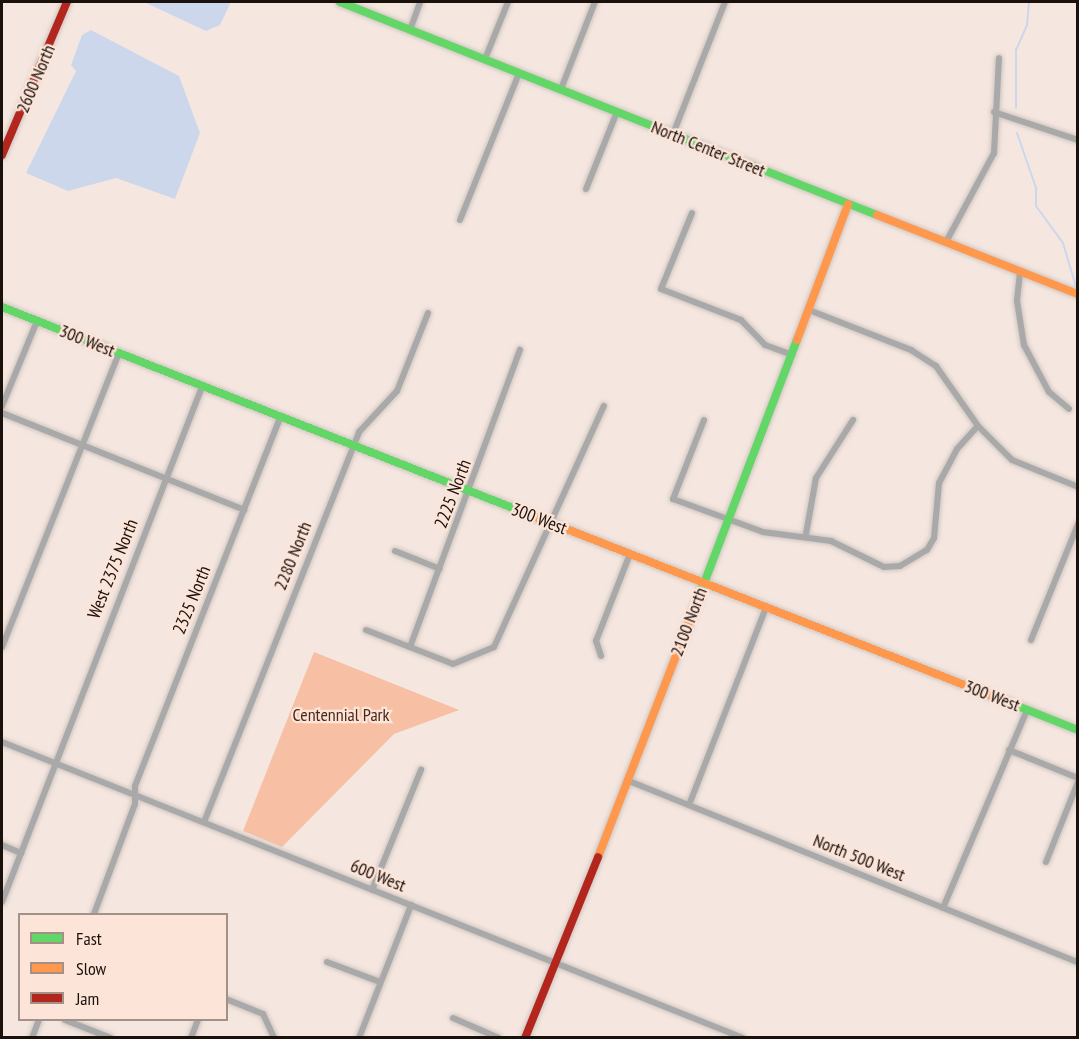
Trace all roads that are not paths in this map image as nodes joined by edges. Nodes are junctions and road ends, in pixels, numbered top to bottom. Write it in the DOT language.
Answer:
graph roads {
  1 [pos="68,2"];
  2 [pos="340,2"];
  3 [pos="420,2"];
  4 [pos="508,2"];
  5 [pos="595,2"];
  6 [pos="725,2"];
  7 [pos="410,30"];
  8 [pos="999,58"];
  9 [pos="485,59"];
  10 [pos="519,73"];
  11 [pos="561,89"];
  12 [pos="616,112"];
  13 [pos="994,112"];
  14 [pos="673,135"];
  15 [pos="1077,140"];
  16 [pos="2,155"];
  17 [pos="586,189"];
  18 [pos="848,204"];
  19 [pos="692,213"];
  20 [pos="460,220"];
  21 [pos="946,242"];
  22 [pos="1020,272"];
  23 [pos="1077,294"];
  24 [pos="2,307"];
  25 [pos="809,310"];
  26 [pos="428,313"];
  27 [pos="37,321"];
  28 [pos="520,350"];
  29 [pos="119,353"];
  30 [pos="792,355"];
  31 [pos="202,387"];
  32 [pos="2,406"];
  33 [pos="604,406"];
  34 [pos="1069,409"];
  35 [pos="2,413"];
  36 [pos="280,418"];
  37 [pos="704,420"];
  38 [pos="853,420"];
  39 [pos="978,426"];
  40 [pos="82,445"];
  41 [pos="353,447"];
  42 [pos="165,479"];
  43 [pos="1077,486"];
  44 [pos="470,493"];
  45 [pos="244,510"];
  46 [pos="727,520"];
  47 [pos="548,523"];
  48 [pos="1077,524"];
  49 [pos="806,534"];
  50 [pos="395,551"];
  51 [pos="630,554"];
  52 [pos="440,570"];
  53 [pos="704,583"];
  54 [pos="766,607"];
  55 [pos="366,630"];
  56 [pos="1031,640"];
  57 [pos="2,647"];
  58 [pos="410,647"];
  59 [pos="601,656"];
  60 [pos="1027,710"];
  61 [pos="1077,730"];
  62 [pos="2,742"];
  63 [pos="1009,750"];
  64 [pos="57,764"];
  65 [pos="421,770"];
  66 [pos="1077,780"];
  67 [pos="629,781"];
  68 [pos="135,795"];
  69 [pos="689,805"];
  70 [pos="204,822"];
  71 [pos="2,845"];
  72 [pos="21,853"];
  73 [pos="1046,862"];
  74 [pos="372,890"];
  75 [pos="2,902"];
  76 [pos="411,905"];
  77 [pos="944,908"];
  78 [pos="95,913"];
  79 [pos="327,962"];
  80 [pos="554,962"];
  81 [pos="1077,962"];
  82 [pos="380,982"];
  83 [pos="228,1000"];
  84 [pos="453,1018"];
  85 [pos="39,1021"];
  86 [pos="68,1021"];
  87 [pos="198,1021"];
  88 [pos="32,1038"];
  89 [pos="111,1038"];
  90 [pos="191,1038"];
  91 [pos="274,1038"];
  92 [pos="359,1038"];
  93 [pos="499,1038"];
  94 [pos="525,1038"];
  95 [pos="744,1038"];
  1 -- 16 [label="street, 2600 North"];
  2 -- 7 [label="street, North Center Street"];
  3 -- 7 [label="street"];
  4 -- 9 [label="street"];
  5 -- 11 [label="street"];
  6 -- 14 [label="street"];
  7 -- 9 [label="street, North Center Street"];
  8 -- 13 [label="street"];
  9 -- 10 [label="street, North Center Street"];
  10 -- 11 [label="street, North Center Street"];
  10 -- 20 [label="street"];
  11 -- 12 [label="street, North Center Street"];
  12 -- 14 [label="street, North Center Street"];
  12 -- 17 [label="street"];
  13 -- 15 [label="street"];
  13 -- 21 [label="street"];
  14 -- 18 [label="street, North Center Street"];
  18 -- 21 [label="street, North Center Street"];
  18 -- 25 [label="street, 2100 North"];
  19 -- 30 [label="street"];
  21 -- 22 [label="street, North Center Street"];
  22 -- 23 [label="street, North Center Street"];
  22 -- 34 [label="street"];
  24 -- 27 [label="street, 300 West"];
  25 -- 30 [label="street, 2100 North"];
  25 -- 39 [label="street"];
  26 -- 41 [label="street, 2280 North"];
  27 -- 29 [label="street, 300 West"];
  27 -- 32 [label="street"];
  28 -- 44 [label="street, 2225 North"];
  29 -- 31 [label="street, 300 West"];
  29 -- 40 [label="street"];
  30 -- 46 [label="street, 2100 North"];
  31 -- 36 [label="street, 300 West"];
  31 -- 42 [label="street, West 2375 North"];
  33 -- 47 [label="street"];
  35 -- 40 [label="street"];
  36 -- 41 [label="street, 300 West"];
  36 -- 45 [label="street, 2325 North"];
  37 -- 46 [label="street"];
  38 -- 49 [label="street"];
  39 -- 43 [label="street"];
  39 -- 49 [label="street"];
  40 -- 42 [label="street"];
  40 -- 57 [label="street"];
  41 -- 44 [label="street, 300 West"];
  41 -- 70 [label="street, 2280 North"];
  42 -- 45 [label="street"];
  42 -- 64 [label="street, West 2375 North"];
  44 -- 47 [label="street, 300 West"];
  44 -- 52 [label="street, 2225 North"];
  45 -- 68 [label="street, 2325 North"];
  46 -- 49 [label="street"];
  46 -- 53 [label="street, 2100 North"];
  47 -- 51 [label="street, 300 West"];
  47 -- 58 [label="street"];
  48 -- 56 [label="street"];
  50 -- 52 [label="street"];
  51 -- 53 [label="street, 300 West"];
  51 -- 59 [label="street"];
  52 -- 58 [label="street, 2225 North"];
  53 -- 54 [label="street, 300 West"];
  53 -- 67 [label="street, 2100 North"];
  54 -- 60 [label="street, 300 West"];
  54 -- 69 [label="street"];
  55 -- 58 [label="street"];
  60 -- 61 [label="street, 300 West"];
  60 -- 63 [label="street"];
  62 -- 64 [label="street, 600 West"];
  63 -- 66 [label="street"];
  63 -- 77 [label="street"];
  64 -- 68 [label="street, 600 West"];
  64 -- 72 [label="street, West 2375 North"];
  65 -- 74 [label="street"];
  66 -- 73 [label="street"];
  67 -- 69 [label="street, North 500 West"];
  67 -- 80 [label="street, 2100 North"];
  68 -- 70 [label="street, 600 West"];
  68 -- 78 [label="street, 2325 North"];
  69 -- 77 [label="street, North 500 West"];
  70 -- 74 [label="street, 600 West"];
  71 -- 72 [label="street"];
  72 -- 75 [label="street, West 2375 North"];
  74 -- 76 [label="street, 600 West"];
  76 -- 80 [label="street, 600 West"];
  76 -- 82 [label="street"];
  77 -- 81 [label="street, North 500 West"];
  79 -- 82 [label="street"];
  80 -- 94 [label="street, 2100 North"];
  80 -- 95 [label="street, 600 West"];
  82 -- 92 [label="street"];
  83 -- 91 [label="street"];
  84 -- 93 [label="street"];
  85 -- 88 [label="street"];
  86 -- 89 [label="street"];
  87 -- 90 [label="street"];
}
